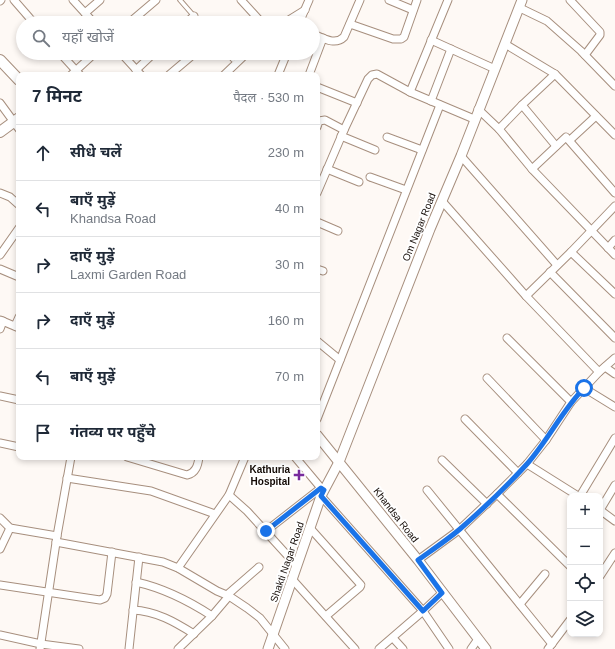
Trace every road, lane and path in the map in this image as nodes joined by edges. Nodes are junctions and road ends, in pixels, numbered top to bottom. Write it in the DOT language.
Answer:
graph roads {
  1 [pos="14,0"];
  2 [pos="73,0"];
  3 [pos="100,0"];
  4 [pos="156,0"];
  5 [pos="180,0"];
  6 [pos="240,0"];
  7 [pos="308,0"];
  8 [pos="360,0"];
  9 [pos="389,0"];
  10 [pos="417,0"];
  11 [pos="448,0"];
  12 [pos="570,0"];
  13 [pos="521,4"];
  14 [pos="305,10"];
  15 [pos="413,10"];
  16 [pos="85,13"];
  17 [pos="28,16"];
  18 [pos="88,16"];
  19 [pos="137,16"];
  20 [pos="194,16"];
  21 [pos="255,16"];
  22 [pos="295,16"];
  23 [pos="302,16"];
  24 [pos="350,24"];
  25 [pos="320,37"];
  26 [pos="324,38"];
  27 [pos="431,40"];
  28 [pos="506,44"];
  29 [pos="320,48"];
  30 [pos="451,49"];
  31 [pos="585,55"];
  32 [pos="0,60"];
  33 [pos="65,60"];
  34 [pos="89,60"];
  35 [pos="127,60"];
  36 [pos="149,60"];
  37 [pos="187,60"];
  38 [pos="238,60"];
  39 [pos="283,60"];
  40 [pos="315,60"];
  41 [pos="235,62"];
  42 [pos="495,69"];
  43 [pos="74,72"];
  44 [pos="78,72"];
  45 [pos="138,72"];
  46 [pos="140,72"];
  47 [pos="173,72"];
  48 [pos="227,72"];
  49 [pos="277,72"];
  50 [pos="310,72"];
  51 [pos="555,74"];
  52 [pos="16,77"];
  53 [pos="615,86"];
  54 [pos="320,88"];
  55 [pos="410,92"];
  56 [pos="431,101"];
  57 [pos="357,103"];
  58 [pos="0,104"];
  59 [pos="440,105"];
  60 [pos="522,105"];
  61 [pos="478,109"];
  62 [pos="596,116"];
  63 [pos="474,119"];
  64 [pos="320,121"];
  65 [pos="16,123"];
  66 [pos="16,126"];
  67 [pos="16,127"];
  68 [pos="499,129"];
  69 [pos="0,132"];
  70 [pos="343,133"];
  71 [pos="615,135"];
  72 [pos="387,137"];
  73 [pos="0,139"];
  74 [pos="570,140"];
  75 [pos="556,146"];
  76 [pos="375,150"];
  77 [pos="422,150"];
  78 [pos="460,156"];
  79 [pos="327,169"];
  80 [pos="532,169"];
  81 [pos="370,177"];
  82 [pos="359,182"];
  83 [pos="320,184"];
  84 [pos="406,190"];
  85 [pos="0,193"];
  86 [pos="615,193"];
  87 [pos="442,201"];
  88 [pos="16,202"];
  89 [pos="615,206"];
  90 [pos="320,223"];
  91 [pos="592,230"];
  92 [pos="338,231"];
  93 [pos="16,232"];
  94 [pos="615,240"];
  95 [pos="608,248"];
  96 [pos="571,252"];
  97 [pos="0,254"];
  98 [pos="615,255"];
  99 [pos="557,265"];
  100 [pos="0,269"];
  101 [pos="550,272"];
  102 [pos="16,276"];
  103 [pos="615,294"];
  104 [pos="526,296"];
  105 [pos="1,321"];
  106 [pos="16,327"];
  107 [pos="0,330"];
  108 [pos="507,338"];
  109 [pos="615,338"];
  110 [pos="320,343"];
  111 [pos="615,358"];
  112 [pos="340,360"];
  113 [pos="602,369"];
  114 [pos="615,374"];
  115 [pos="488,378"];
  116 [pos="584,388"];
  117 [pos="0,396"];
  118 [pos="16,399"];
  119 [pos="571,402"];
  120 [pos="615,408"];
  121 [pos="320,411"];
  122 [pos="465,419"];
  123 [pos="615,438"];
  124 [pos="320,439"];
  125 [pos="546,440"];
  126 [pos="0,443"];
  127 [pos="16,447"];
  128 [pos="70,460"];
  129 [pos="143,460"];
  130 [pos="198,460"];
  131 [pos="244,460"];
  132 [pos="297,460"];
  133 [pos="442,460"];
  134 [pos="339,462"];
  135 [pos="527,464"];
  136 [pos="518,473"];
  137 [pos="67,478"];
  138 [pos="615,485"];
  139 [pos="427,490"];
  140 [pos="322,492"];
  141 [pos="574,493"];
  142 [pos="581,493"];
  143 [pos="498,494"];
  144 [pos="229,495"];
  145 [pos="487,504"];
  146 [pos="603,505"];
  147 [pos="603,512"];
  148 [pos="215,514"];
  149 [pos="0,518"];
  150 [pos="615,521"];
  151 [pos="10,528"];
  152 [pos="310,528"];
  153 [pos="459,530"];
  154 [pos="266,531"];
  155 [pos="56,539"];
  156 [pos="0,548"];
  157 [pos="112,552"];
  158 [pos="615,554"];
  159 [pos="139,557"];
  160 [pos="418,560"];
  161 [pos="569,565"];
  162 [pos="297,566"];
  163 [pos="259,567"];
  164 [pos="178,568"];
  165 [pos="603,572"];
  166 [pos="545,574"];
  167 [pos="292,579"];
  168 [pos="136,582"];
  169 [pos="0,585"];
  170 [pos="49,592"];
  171 [pos="442,593"];
  172 [pos="228,596"];
  173 [pos="520,604"];
  174 [pos="133,610"];
  175 [pos="423,611"];
  176 [pos="212,616"];
  177 [pos="326,616"];
  178 [pos="567,624"];
  179 [pos="194,634"];
  180 [pos="273,634"];
  181 [pos="0,635"];
  182 [pos="393,638"];
  183 [pos="478,639"];
  184 [pos="41,646"];
  185 [pos="550,647"];
  186 [pos="79,649"];
  187 [pos="129,649"];
  188 [pos="178,649"];
  189 [pos="268,649"];
  190 [pos="285,649"];
  191 [pos="355,649"];
  192 [pos="379,649"];
  193 [pos="402,649"];
  194 [pos="448,649"];
  195 [pos="471,649"];
  196 [pos="486,649"];
  1 -- 17 [label="street"];
  2 -- 16 [label="street"];
  3 -- 16 [label="street"];
  4 -- 19 [label="street"];
  5 -- 20 [label="lane"];
  6 -- 21 [label="street"];
  7 -- 14 [label="street"];
  8 -- 24 [label="street"];
  9 -- 15 [label="street"];
  10 -- 15 [label="street"];
  11 -- 27 [label="street"];
  12 -- 31 [label="street"];
  13 -- 28 [label="street, Om Nagar Road"];
  13 -- 31 [label="street"];
  14 -- 22 [label="street"];
  14 -- 23 [label="street"];
  15 -- 24 [label="street"];
  16 -- 18 [label="street"];
  24 -- 26 [label="street"];
  25 -- 26 [label="street"];
  26 -- 29 [label="street"];
  27 -- 30 [label="street"];
  27 -- 55 [label="street"];
  28 -- 42 [label="street, Om Nagar Road"];
  28 -- 51 [label="street"];
  30 -- 42 [label="street"];
  30 -- 56 [label="street"];
  31 -- 53 [label="street"];
  32 -- 52 [label="main road"];
  33 -- 43 [label="street"];
  34 -- 44 [label="street"];
  35 -- 45 [label="street"];
  36 -- 46 [label="street"];
  37 -- 47 [label="street"];
  38 -- 41 [label="street"];
  39 -- 49 [label="street"];
  40 -- 50 [label="street"];
  41 -- 48 [label="street"];
  42 -- 61 [label="street, Om Nagar Road"];
  51 -- 60 [label="street"];
  51 -- 62 [label="street"];
  54 -- 57 [label="street"];
  55 -- 56 [label="street"];
  55 -- 57 [label="street"];
  56 -- 59 [label="street"];
  57 -- 70 [label="street"];
  58 -- 65 [label="street"];
  59 -- 63 [label="street"];
  59 -- 77 [label="street"];
  60 -- 68 [label="street"];
  60 -- 75 [label="street"];
  61 -- 63 [label="street, Om Nagar Road"];
  61 -- 68 [label="street"];
  62 -- 71 [label="street"];
  62 -- 74 [label="street"];
  63 -- 78 [label="street, Om Nagar Road"];
  64 -- 70 [label="street"];
  66 -- 69 [label="main road"];
  67 -- 73 [label="main road"];
  68 -- 80 [label="street"];
  70 -- 76 [label="street"];
  70 -- 79 [label="street"];
  72 -- 77 [label="street"];
  74 -- 75 [label="street"];
  74 -- 86 [label="street"];
  75 -- 80 [label="street"];
  77 -- 84 [label="street"];
  78 -- 87 [label="street, Om Nagar Road"];
  78 -- 99 [label="street"];
  79 -- 82 [label="street"];
  79 -- 83 [label="street"];
  80 -- 91 [label="street"];
  81 -- 84 [label="street"];
  84 -- 112 [label="street"];
  85 -- 88 [label="street"];
  87 -- 104 [label="street"];
  87 -- 134 [label="street, Om Nagar Road"];
  89 -- 91 [label="street"];
  90 -- 92 [label="street"];
  91 -- 95 [label="street"];
  91 -- 96 [label="street"];
  93 -- 97 [label="street"];
  94 -- 95 [label="street"];
  95 -- 98 [label="street"];
  96 -- 99 [label="street"];
  96 -- 103 [label="street"];
  99 -- 101 [label="street"];
  100 -- 102 [label="street"];
  101 -- 104 [label="street"];
  101 -- 109 [label="street"];
  104 -- 113 [label="street"];
  105 -- 106 [label="street"];
  105 -- 107 [label="street"];
  108 -- 119 [label="street"];
  110 -- 112 [label="street"];
  111 -- 113 [label="street"];
  112 -- 121 [label="street"];
  113 -- 114 [label="street"];
  113 -- 116 [label="street"];
  115 -- 125 [label="street"];
  116 -- 119 [label="street"];
  116 -- 120 [label="street"];
  117 -- 118 [label="street"];
  119 -- 125 [label="street"];
  122 -- 136 [label="street"];
  123 -- 142 [label="street"];
  124 -- 134 [label="street, Khandsa Road"];
  125 -- 135 [label="street"];
  126 -- 127 [label="street"];
  128 -- 137 [label="street"];
  129 -- 130 [label="street"];
  131 -- 144 [label="street"];
  132 -- 140 [label="street"];
  133 -- 145 [label="street"];
  134 -- 140 [label="street, Shakti Nagar Road"];
  134 -- 160 [label="street, Khandsa Road"];
  135 -- 136 [label="street"];
  135 -- 141 [label="street"];
  136 -- 143 [label="street"];
  137 -- 148 [label="street"];
  137 -- 155 [label="street"];
  138 -- 146 [label="street"];
  139 -- 153 [label="street"];
  140 -- 152 [label="street, Shakti Nagar Road"];
  140 -- 154 [label="street"];
  140 -- 175 [label="street"];
  143 -- 145 [label="street"];
  143 -- 161 [label="street"];
  144 -- 148 [label="street"];
  144 -- 154 [label="street"];
  145 -- 153 [label="street"];
  147 -- 150 [label="street"];
  148 -- 164 [label="street"];
  149 -- 151 [label="street"];
  151 -- 155 [label="street"];
  151 -- 156 [label="street"];
  152 -- 162 [label="street, Shakti Nagar Road"];
  152 -- 177 [label="street"];
  153 -- 160 [label="street"];
  153 -- 173 [label="street"];
  154 -- 162 [label="street"];
  155 -- 157 [label="street"];
  155 -- 170 [label="street"];
  157 -- 159 [label="street"];
  157 -- 170 [label="street"];
  158 -- 165 [label="street"];
  159 -- 164 [label="street"];
  159 -- 168 [label="street"];
  160 -- 171 [label="street, Khandsa Road"];
  162 -- 167 [label="street, Shakti Nagar Road"];
  163 -- 172 [label="street"];
  164 -- 172 [label="street"];
  166 -- 173 [label="street"];
  167 -- 177 [label="street"];
  167 -- 180 [label="street, Shakti Nagar Road"];
  168 -- 174 [label="street"];
  168 -- 176 [label="street"];
  169 -- 170 [label="street"];
  170 -- 184 [label="street"];
  171 -- 175 [label="street"];
  171 -- 183 [label="street, Khandsa Road"];
  172 -- 176 [label="street"];
  172 -- 180 [label="street"];
  173 -- 185 [label="street"];
  174 -- 179 [label="street"];
  174 -- 187 [label="street"];
  175 -- 182 [label="street"];
  175 -- 194 [label="street"];
  176 -- 179 [label="street"];
  177 -- 191 [label="street"];
  178 -- 185 [label="street"];
  179 -- 188 [label="street"];
  180 -- 189 [label="street, Shakti Nagar Road"];
  180 -- 190 [label="street"];
  181 -- 184 [label="street"];
  182 -- 192 [label="street"];
  182 -- 193 [label="street"];
  183 -- 195 [label="street"];
  183 -- 196 [label="street, Khandsa Road"];
  184 -- 186 [label="street"];
}
